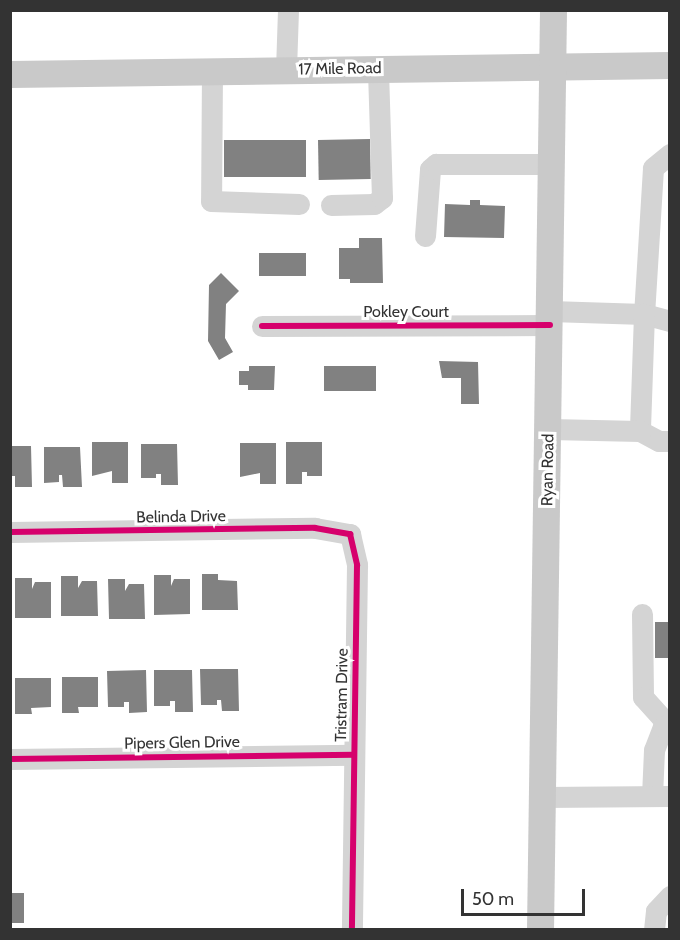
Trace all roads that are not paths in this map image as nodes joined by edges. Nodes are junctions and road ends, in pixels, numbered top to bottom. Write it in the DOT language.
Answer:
graph roads {
  1 [pos="288,10"];
  2 [pos="553,10"];
  3 [pos="669,65"];
  4 [pos="553,66"];
  5 [pos="378,68"];
  6 [pos="212,70"];
  7 [pos="286,70"];
  8 [pos="10,74"];
  9 [pos="669,154"];
  10 [pos="551,164"];
  11 [pos="298,204"];
  12 [pos="331,205"];
  13 [pos="426,236"];
  14 [pos="644,314"];
  15 [pos="550,318"];
  16 [pos="669,321"];
  17 [pos="262,326"];
  18 [pos="549,429"];
  19 [pos="640,431"];
  20 [pos="669,441"];
  21 [pos="10,532"];
  22 [pos="350,534"];
  23 [pos="642,614"];
  24 [pos="669,725"];
  25 [pos="354,755"];
  26 [pos="10,759"];
  27 [pos="661,796"];
  28 [pos="542,797"];
  29 [pos="669,896"];
  30 [pos="352,930"];
  31 [pos="540,930"];
  32 [pos="654,930"];
  1 -- 7 [label="street"];
  2 -- 4 [label="main road, Ryan Road"];
  3 -- 4 [label="main road, 17 Mile Road"];
  4 -- 5 [label="main road, 17 Mile Road"];
  4 -- 10 [label="main road, Ryan Road"];
  5 -- 7 [label="main road, 17 Mile Road"];
  5 -- 12 [label="street"];
  6 -- 7 [label="main road, 17 Mile Road"];
  6 -- 8 [label="main road, 17 Mile Road"];
  6 -- 11 [label="street"];
  9 -- 14 [label="street"];
  10 -- 13 [label="street"];
  10 -- 15 [label="main road, Ryan Road"];
  14 -- 15 [label="street, Pokley Court"];
  14 -- 16 [label="street, Pokley Court"];
  14 -- 19 [label="street"];
  15 -- 17 [label="street, Pokley Court"];
  15 -- 18 [label="main road, Ryan Road"];
  18 -- 19 [label="street"];
  18 -- 28 [label="main road, Ryan Road"];
  19 -- 20 [label="street"];
  21 -- 22 [label="street, Belinda Drive"];
  22 -- 25 [label="street, Tristram Drive"];
  23 -- 24 [label="street"];
  24 -- 27 [label="street"];
  25 -- 26 [label="street, Pipers Glen Drive"];
  25 -- 30 [label="street, Tristram Drive"];
  27 -- 28 [label="street"];
  28 -- 31 [label="main road, Ryan Road"];
  29 -- 32 [label="street"];
}
